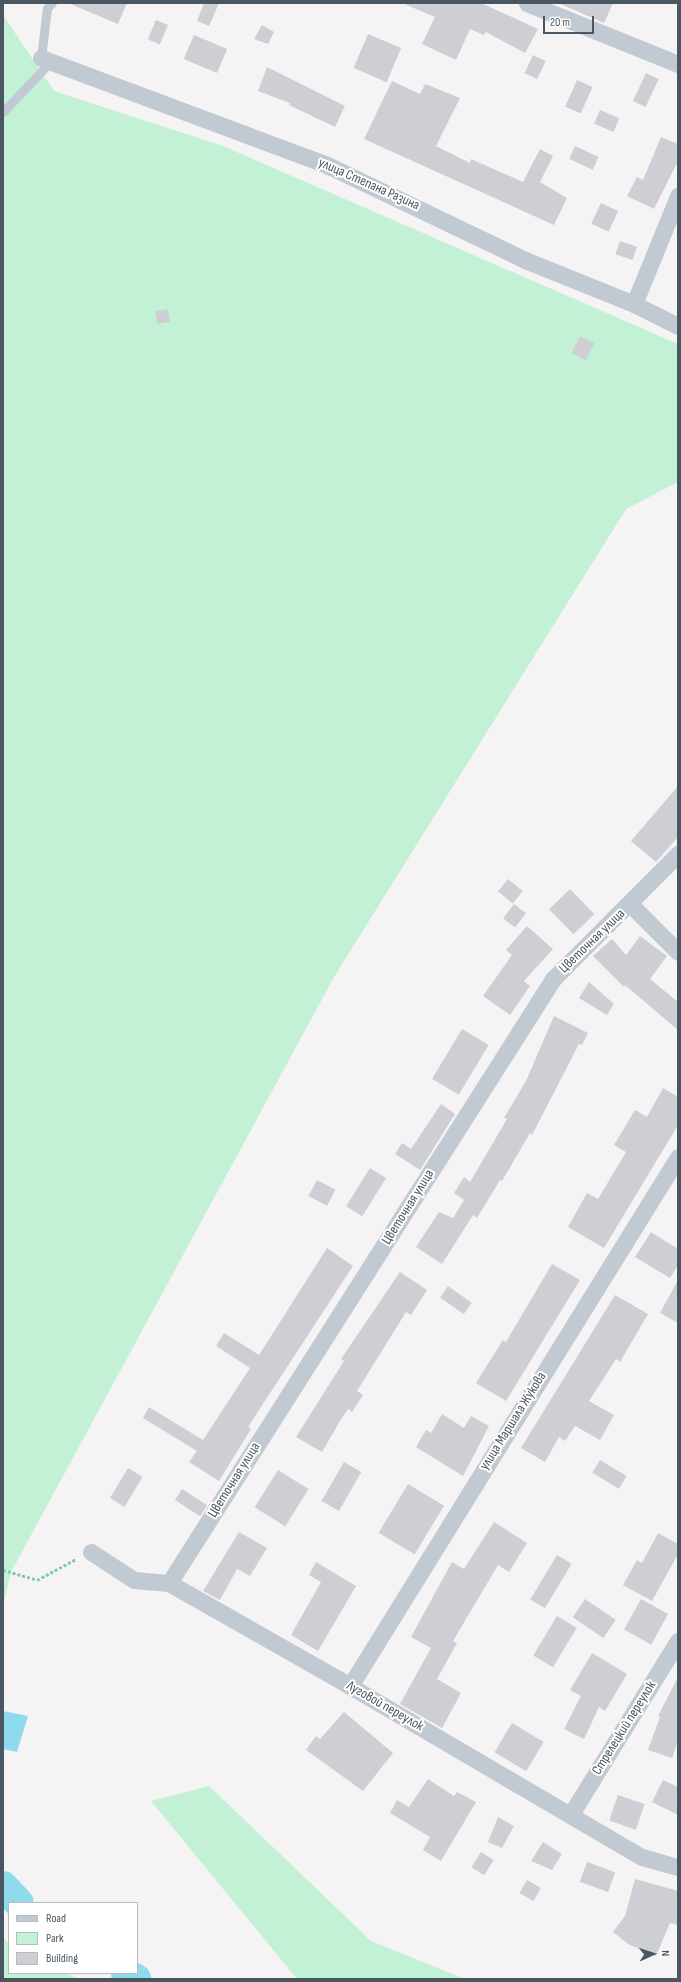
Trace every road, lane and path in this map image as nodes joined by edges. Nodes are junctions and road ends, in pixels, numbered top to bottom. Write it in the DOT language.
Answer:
graph roads {
  1 [pos="52,3"];
  2 [pos="527,3"];
  3 [pos="46,60"];
  4 [pos="678,64"];
  5 [pos="3,112"];
  6 [pos="678,196"];
  7 [pos="634,304"];
  8 [pos="678,326"];
  9 [pos="678,854"];
  10 [pos="630,904"];
  11 [pos="678,952"];
  12 [pos="678,1157"];
  13 [pos="91,1552"];
  14 [pos="3,1570"];
  15 [pos="169,1583"];
  16 [pos="678,1641"];
  17 [pos="350,1686"];
  18 [pos="571,1814"];
  19 [pos="678,1867"];
  1 -- 3 [label="lane"];
  2 -- 4 [label="street"];
  3 -- 5 [label="lane"];
  3 -- 7 [label="street, улица Степана Разина"];
  6 -- 7 [label="street"];
  7 -- 8 [label="street, улица Степана Разина"];
  9 -- 10 [label="street, Цветочная улица"];
  10 -- 11 [label="street"];
  10 -- 15 [label="street, Цветочная улица"];
  12 -- 17 [label="street, улица Маршала Жукова"];
  13 -- 14 [label="path"];
  13 -- 15 [label="street, Луговой переулок"];
  15 -- 17 [label="street, Луговой переулок"];
  16 -- 18 [label="street, Стрелецкий переулок"];
  17 -- 18 [label="street, Луговой переулок"];
  18 -- 19 [label="street, Луговой переулок"];
}
